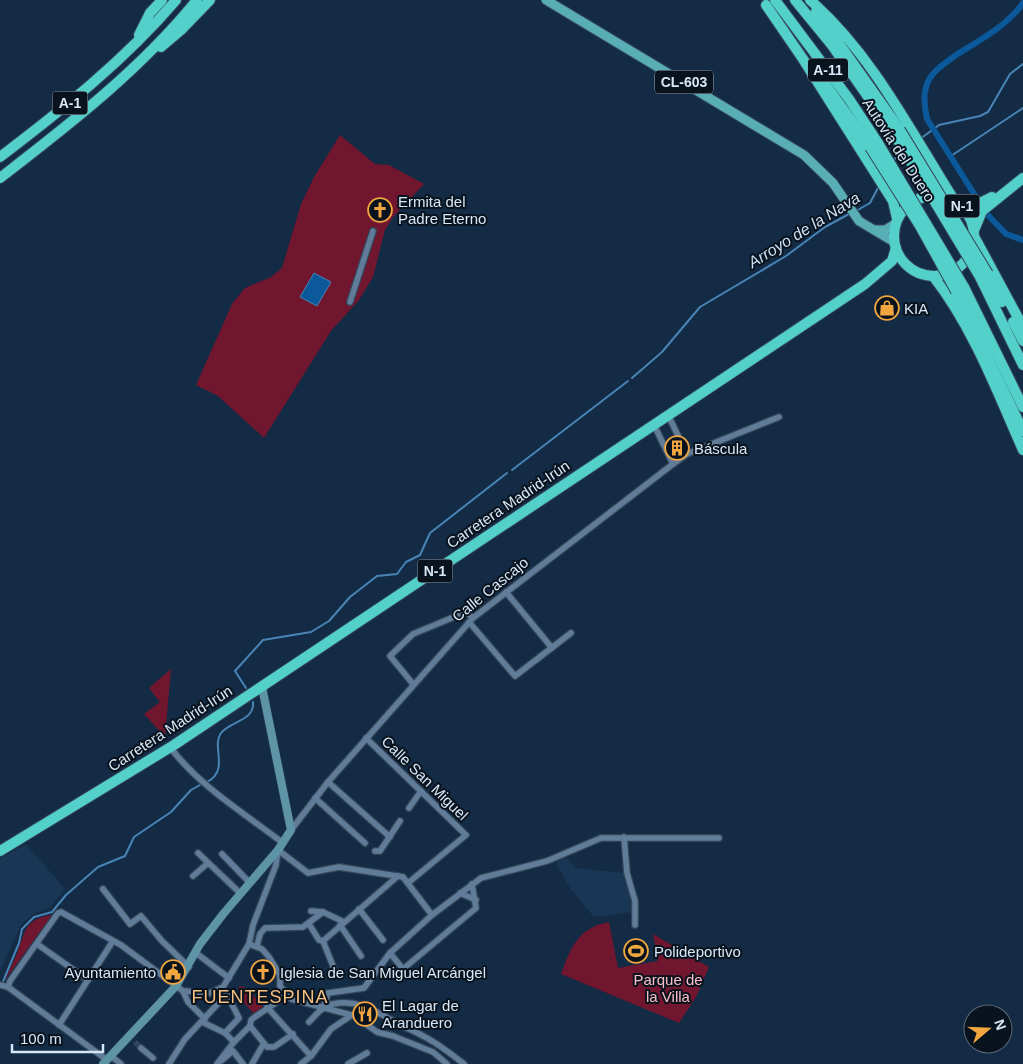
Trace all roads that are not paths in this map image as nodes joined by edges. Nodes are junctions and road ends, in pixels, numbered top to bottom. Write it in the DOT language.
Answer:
graph roads {
  1 [pos="162,0"];
  2 [pos="176,0"];
  3 [pos="197,0"];
  4 [pos="210,0"];
  5 [pos="546,0"];
  6 [pos="795,0"];
  7 [pos="809,0"];
  8 [pos="767,2"];
  9 [pos="135,43"];
  10 [pos="134,67"];
  11 [pos="897,132"];
  12 [pos="0,156"];
  13 [pos="0,178"];
  14 [pos="1020,180"];
  15 [pos="958,203"];
  16 [pos="896,222"];
  17 [pos="873,230"];
  18 [pos="373,232"];
  19 [pos="975,234"];
  20 [pos="895,245"];
  21 [pos="907,266"];
  22 [pos="878,274"];
  23 [pos="933,276"];
  24 [pos="984,276"];
  25 [pos="960,289"];
  26 [pos="350,302"];
  27 [pos="1023,327"];
  28 [pos="1023,341"];
  29 [pos="1023,365"];
  30 [pos="1023,407"];
  31 [pos="668,415"];
  32 [pos="778,418"];
  33 [pos="654,425"];
  34 [pos="1023,431"];
  35 [pos="1023,450"];
  36 [pos="687,454"];
  37 [pos="673,464"];
  38 [pos="506,592"];
  39 [pos="471,620"];
  40 [pos="571,632"];
  41 [pos="552,648"];
  42 [pos="413,684"];
  43 [pos="262,687"];
  44 [pos="366,738"];
  45 [pos="170,747"];
  46 [pos="328,782"];
  47 [pos="421,791"];
  48 [pos="315,798"];
  49 [pos="409,808"];
  50 [pos="400,821"];
  51 [pos="291,830"];
  52 [pos="390,837"];
  53 [pos="624,837"];
  54 [pos="719,838"];
  55 [pos="283,843"];
  56 [pos="364,843"];
  57 [pos="278,850"];
  58 [pos="375,851"];
  59 [pos="0,852"];
  60 [pos="198,853"];
  61 [pos="222,854"];
  62 [pos="208,864"];
  63 [pos="193,876"];
  64 [pos="398,876"];
  65 [pos="249,882"];
  66 [pos="408,883"];
  67 [pos="472,884"];
  68 [pos="103,889"];
  69 [pos="240,892"];
  70 [pos="460,893"];
  71 [pos="476,900"];
  72 [pos="359,910"];
  73 [pos="311,911"];
  74 [pos="323,912"];
  75 [pos="432,915"];
  76 [pos="308,924"];
  77 [pos="342,924"];
  78 [pos="635,925"];
  79 [pos="323,940"];
  80 [pos="383,940"];
  81 [pos="37,944"];
  82 [pos="111,944"];
  83 [pos="249,944"];
  84 [pos="257,946"];
  85 [pos="196,953"];
  86 [pos="390,953"];
  87 [pos="361,956"];
  88 [pos="189,967"];
  89 [pos="335,971"];
  90 [pos="229,978"];
  91 [pos="88,980"];
  92 [pos="0,985"];
  93 [pos="176,986"];
  94 [pos="8,987"];
  95 [pos="223,987"];
  96 [pos="182,991"];
  97 [pos="227,994"];
  98 [pos="286,994"];
  99 [pos="267,1007"];
  100 [pos="323,1009"];
  101 [pos="352,1015"];
  102 [pos="203,1020"];
  103 [pos="309,1022"];
  104 [pos="59,1024"];
  105 [pos="250,1026"];
  106 [pos="225,1033"];
  107 [pos="293,1034"];
  108 [pos="234,1042"];
  109 [pos="263,1045"];
  110 [pos="141,1048"];
  111 [pos="367,1053"];
  112 [pos="311,1056"];
  113 [pos="153,1058"];
  114 [pos="107,1060"];
  115 [pos="218,1063"];
  116 [pos="121,1064"];
  117 [pos="169,1064"];
  118 [pos="243,1064"];
  119 [pos="252,1064"];
  120 [pos="302,1064"];
  121 [pos="348,1064"];
  122 [pos="447,1064"];
  123 [pos="464,1064"];
  1 -- 9 [label="highway"];
  2 -- 9 [label="highway, A-1"];
  3 -- 10 [label="highway, A-1"];
  4 -- 10 [label="highway"];
  5 -- 17 [label="main road, CL-603"];
  6 -- 11 [label="highway, Autovía del Duero / A-11"];
  7 -- 11 [label="highway"];
  7 -- 15 [label="highway"];
  8 -- 16 [label="highway"];
  8 -- 25 [label="highway, Autovía del Duero / A-11, bridge"];
  9 -- 12 [label="highway, A-1"];
  10 -- 13 [label="highway, A-1"];
  11 -- 24 [label="highway, Autovía del Duero / A-11, bridge"];
  14 -- 15 [label="highway, N-1"];
  14 -- 19 [label="highway, N-1"];
  15 -- 16 [label="highway, N-1"];
  15 -- 19 [label="highway, N-1"];
  16 -- 17 [label="main road"];
  16 -- 20 [label="highway, N-1"];
  17 -- 20 [label="main road, CL-603"];
  18 -- 26 [label="street"];
  19 -- 23 [label="highway, N-1"];
  19 -- 27 [label="highway"];
  20 -- 21 [label="highway"];
  20 -- 22 [label="highway, Carretera Madrid-Irún / N-1"];
  21 -- 22 [label="highway, Carretera Madrid-Irún / N-1"];
  21 -- 23 [label="highway"];
  22 -- 31 [label="highway, Carretera Madrid-Irún / N-1"];
  23 -- 35 [label="highway"];
  24 -- 28 [label="highway"];
  24 -- 29 [label="highway, Autovía del Duero / A-11"];
  25 -- 30 [label="highway, Autovía del Duero / A-11"];
  25 -- 34 [label="highway"];
  31 -- 33 [label="highway, Carretera Madrid-Irún / N-1"];
  31 -- 36 [label="street"];
  32 -- 36 [label="street, Calle Cascajo"];
  33 -- 37 [label="street"];
  33 -- 43 [label="highway, Carretera Madrid-Irún / N-1"];
  36 -- 37 [label="street, Calle Cascajo"];
  37 -- 38 [label="street, Calle Cascajo"];
  38 -- 39 [label="street, Calle Cascajo"];
  38 -- 41 [label="street"];
  39 -- 41 [label="street"];
  39 -- 42 [label="street, Calle Cascajo"];
  39 -- 42 [label="street"];
  40 -- 41 [label="street"];
  42 -- 44 [label="street, Calle Cascajo"];
  43 -- 45 [label="highway, Carretera Madrid-Irún / N-1"];
  43 -- 51 [label="main road"];
  44 -- 46 [label="street, Calle Cascajo"];
  44 -- 47 [label="street, Calle San Miguel"];
  45 -- 55 [label="street"];
  45 -- 59 [label="highway, Carretera Madrid-Irún / N-1"];
  46 -- 48 [label="street, Calle Cascajo"];
  46 -- 52 [label="street"];
  47 -- 49 [label="street"];
  47 -- 66 [label="street, Calle San Miguel"];
  48 -- 51 [label="street, Calle Cascajo"];
  48 -- 56 [label="street"];
  50 -- 52 [label="street"];
  51 -- 55 [label="main road, Calle Cascajo"];
  52 -- 58 [label="street"];
  53 -- 54 [label="street"];
  53 -- 67 [label="street"];
  53 -- 78 [label="street"];
  55 -- 57 [label="main road, Calle Cascajo"];
  57 -- 64 [label="street"];
  57 -- 65 [label="main road, Calle Cascajo"];
  57 -- 83 [label="street"];
  60 -- 62 [label="street"];
  61 -- 65 [label="street"];
  62 -- 63 [label="street"];
  62 -- 69 [label="street"];
  64 -- 66 [label="street"];
  64 -- 72 [label="street"];
  65 -- 69 [label="main road, Calle Cascajo"];
  66 -- 75 [label="street"];
  67 -- 70 [label="street"];
  67 -- 71 [label="street"];
  68 -- 88 [label="street"];
  69 -- 85 [label="main road, Calle Cascajo"];
  70 -- 71 [label="street"];
  70 -- 75 [label="street"];
  71 -- 86 [label="street"];
  72 -- 77 [label="street"];
  72 -- 80 [label="street"];
  73 -- 74 [label="street"];
  74 -- 76 [label="street"];
  74 -- 77 [label="street"];
  75 -- 86 [label="street"];
  76 -- 79 [label="street"];
  76 -- 84 [label="street"];
  77 -- 79 [label="street"];
  77 -- 87 [label="street"];
  79 -- 89 [label="street"];
  81 -- 91 [label="street"];
  81 -- 93 [label="street"];
  81 -- 94 [label="street"];
  82 -- 91 [label="street"];
  83 -- 84 [label="street"];
  83 -- 90 [label="street"];
  84 -- 98 [label="street"];
  85 -- 88 [label="main road, Calle Cascajo"];
  85 -- 90 [label="street"];
  86 -- 100 [label="street"];
  88 -- 93 [label="main road, Calle Cascajo"];
  90 -- 95 [label="street"];
  91 -- 104 [label="street"];
  92 -- 94 [label="street"];
  93 -- 96 [label="street"];
  93 -- 114 [label="main road, Calle Cascajo"];
  94 -- 104 [label="street"];
  95 -- 96 [label="street"];
  95 -- 97 [label="street"];
  96 -- 102 [label="street"];
  97 -- 102 [label="street"];
  97 -- 106 [label="street"];
  98 -- 99 [label="street"];
  98 -- 100 [label="street"];
  99 -- 105 [label="street"];
  99 -- 107 [label="street"];
  100 -- 101 [label="street"];
  100 -- 103 [label="street"];
  100 -- 123 [label="street"];
  101 -- 112 [label="street"];
  101 -- 122 [label="street"];
  102 -- 106 [label="street"];
  102 -- 117 [label="street"];
  104 -- 114 [label="street"];
  105 -- 108 [label="street"];
  105 -- 109 [label="street"];
  106 -- 108 [label="street"];
  107 -- 109 [label="street"];
  107 -- 112 [label="street"];
  108 -- 115 [label="street"];
  109 -- 119 [label="street"];
  110 -- 113 [label="street"];
  111 -- 121 [label="street"];
  112 -- 120 [label="street"];
  114 -- 116 [label="street"];
  115 -- 118 [label="street"];
}
